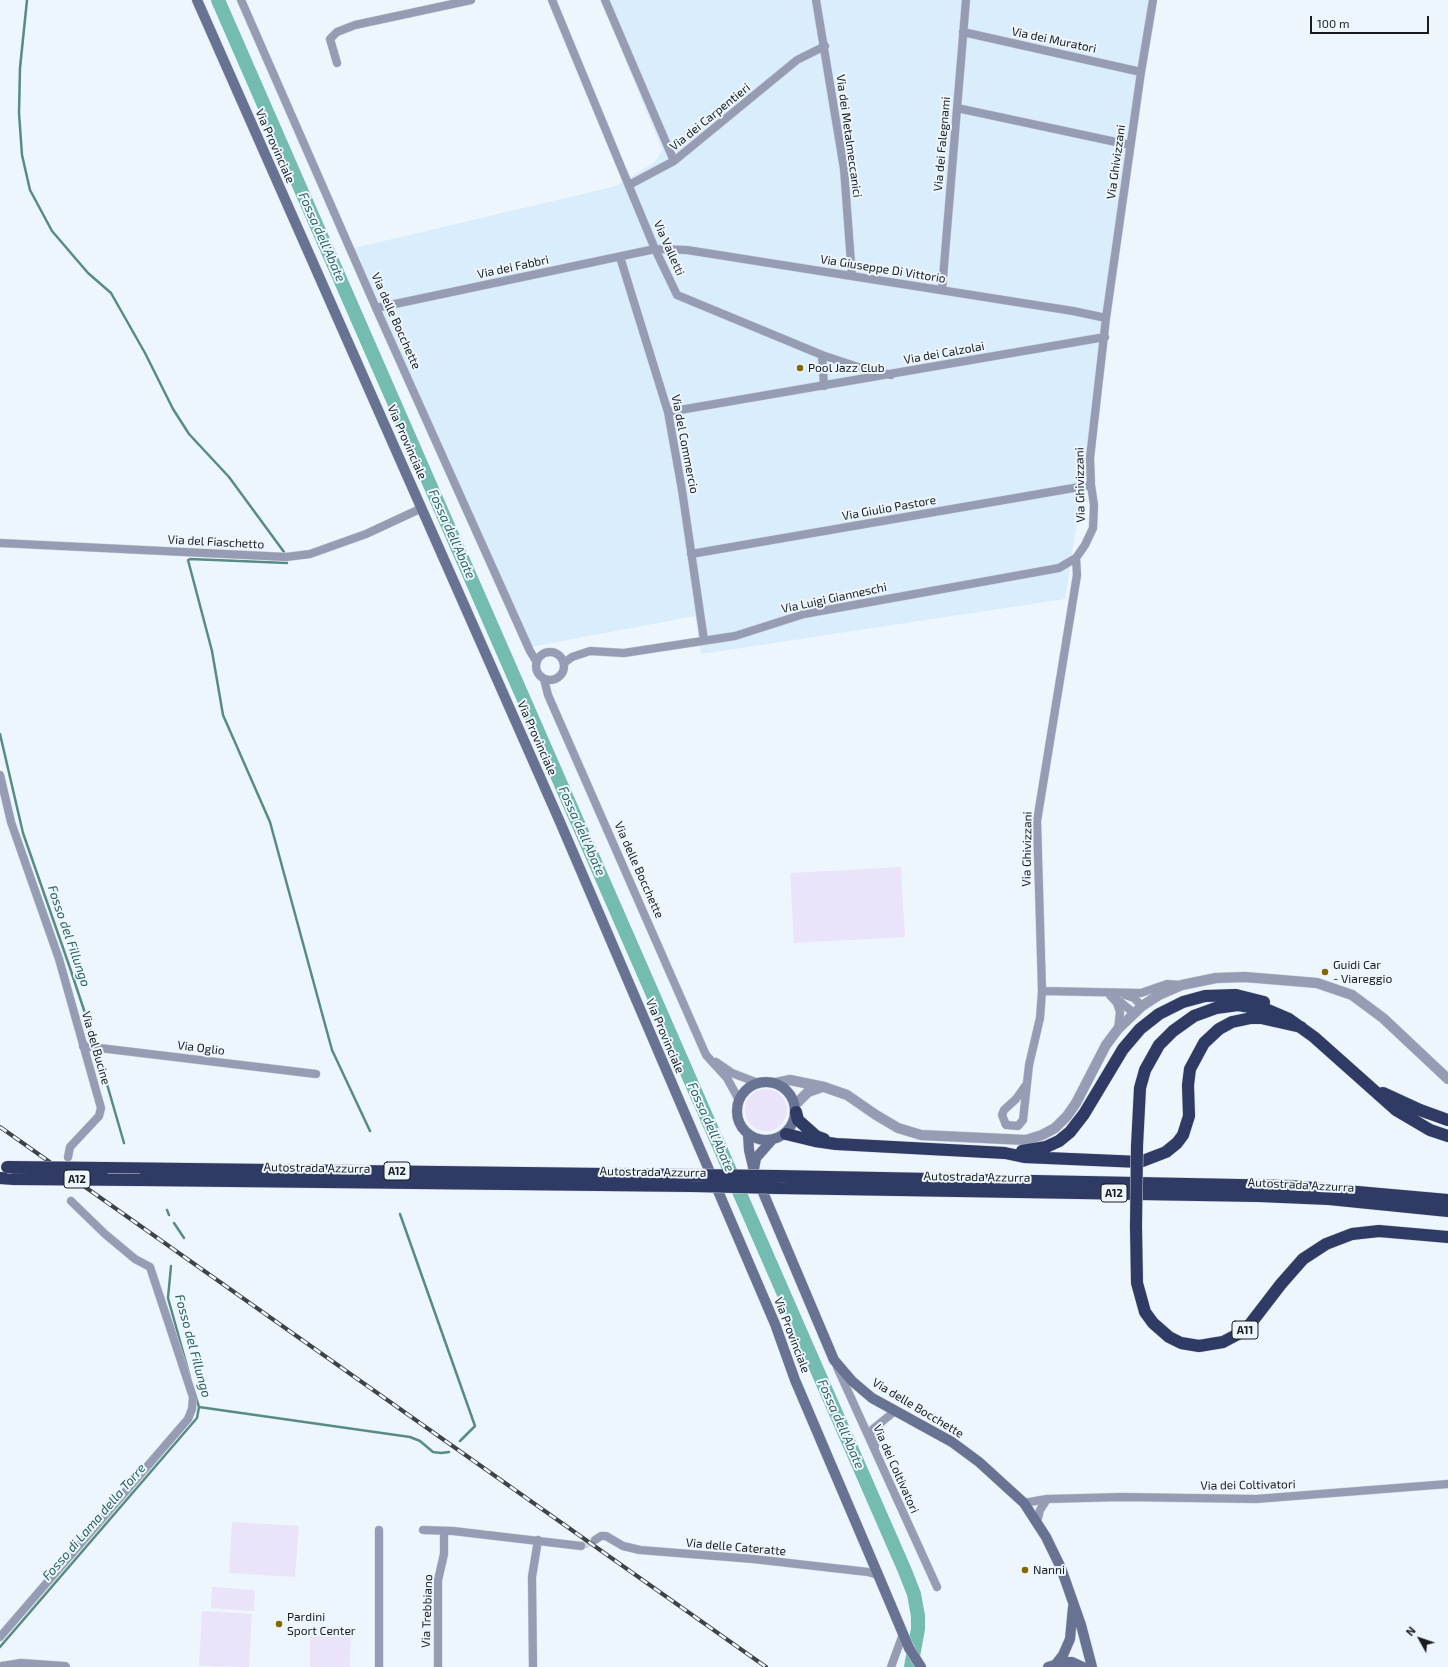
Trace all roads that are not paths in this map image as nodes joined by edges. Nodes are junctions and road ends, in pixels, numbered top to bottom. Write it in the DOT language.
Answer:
graph roads {
  1 [pos="197,0"];
  2 [pos="241,0"];
  3 [pos="471,0"];
  4 [pos="552,0"];
  5 [pos="605,0"];
  6 [pos="816,0"];
  7 [pos="966,0"];
  8 [pos="1153,0"];
  9 [pos="963,32"];
  10 [pos="825,46"];
  11 [pos="337,63"];
  12 [pos="1141,72"];
  13 [pos="957,108"];
  14 [pos="1130,145"];
  15 [pos="674,161"];
  16 [pos="629,185"];
  17 [pos="655,249"];
  18 [pos="620,258"];
  19 [pos="852,276"];
  20 [pos="942,290"];
  21 [pos="376,308"];
  22 [pos="1106,318"];
  23 [pos="1105,337"];
  24 [pos="822,355"];
  25 [pos="890,375"];
  26 [pos="824,386"];
  27 [pos="668,412"];
  28 [pos="1091,485"];
  29 [pos="422,508"];
  30 [pos="0,543"];
  31 [pos="691,554"];
  32 [pos="1076,558"];
  33 [pos="704,640"];
  34 [pos="530,652"];
  35 [pos="541,654"];
  36 [pos="559,655"];
  37 [pos="572,656"];
  38 [pos="536,661"];
  39 [pos="564,663"];
  40 [pos="548,680"];
  41 [pos="0,775"];
  42 [pos="1182,984"];
  43 [pos="1042,991"];
  44 [pos="1110,994"];
  45 [pos="1142,1006"];
  46 [pos="1134,1013"];
  47 [pos="1289,1019"];
  48 [pos="1301,1027"];
  49 [pos="1118,1029"];
  50 [pos="87,1047"];
  51 [pos="706,1055"];
  52 [pos="316,1074"];
  53 [pos="1448,1079"];
  54 [pos="758,1083"];
  55 [pos="776,1083"];
  56 [pos="1026,1085"];
  57 [pos="1369,1086"];
  58 [pos="824,1087"];
  59 [pos="739,1100"];
  60 [pos="796,1108"];
  61 [pos="1448,1120"];
  62 [pos="786,1134"];
  63 [pos="748,1135"];
  64 [pos="1448,1136"];
  65 [pos="771,1141"];
  66 [pos="836,1144"];
  67 [pos="1005,1154"];
  68 [pos="68,1157"];
  69 [pos="3,1167"];
  70 [pos="754,1171"];
  71 [pos="0,1178"];
  72 [pos="692,1181"];
  73 [pos="778,1182"];
  74 [pos="1448,1200"];
  75 [pos="71,1201"];
  76 [pos="1448,1211"];
  77 [pos="1448,1237"];
  78 [pos="834,1360"];
  79 [pos="895,1411"];
  80 [pos="875,1453"];
  81 [pos="1448,1484"];
  82 [pos="1047,1500"];
  83 [pos="1024,1503"];
  84 [pos="1037,1522"];
  85 [pos="379,1530"];
  86 [pos="423,1530"];
  87 [pos="444,1531"];
  88 [pos="538,1540"];
  89 [pos="595,1540"];
  90 [pos="581,1546"];
  91 [pos="878,1575"];
  92 [pos="937,1587"];
  93 [pos="1073,1605"];
  94 [pos="903,1634"];
  95 [pos="0,1637"];
  96 [pos="0,1663"];
  97 [pos="1052,1665"];
  98 [pos="2,1667"];
  99 [pos="65,1667"];
  100 [pos="379,1667"];
  101 [pos="438,1667"];
  102 [pos="533,1667"];
  103 [pos="891,1667"];
  104 [pos="921,1667"];
  105 [pos="1083,1667"];
  106 [pos="1092,1667"];
  1 -- 29 [label="main road, Via Provinciale"];
  2 -- 21 [label="street, Via delle Bocchette"];
  3 -- 11 [label="street"];
  4 -- 16 [label="street, Via Valletti"];
  5 -- 15 [label="street, Via dei Carpentieri"];
  6 -- 10 [label="street, Via dei Metalmeccanici"];
  7 -- 9 [label="street, Via dei Falegnami"];
  8 -- 12 [label="street, Via Ghivizzani"];
  9 -- 12 [label="street, Via dei Muratori"];
  9 -- 13 [label="street, Via dei Falegnami"];
  10 -- 15 [label="street, Via dei Carpentieri"];
  10 -- 19 [label="street, Via dei Metalmeccanici"];
  12 -- 14 [label="street, Via Ghivizzani"];
  13 -- 14 [label="street"];
  13 -- 20 [label="street, Via dei Falegnami"];
  14 -- 22 [label="street, Via Ghivizzani"];
  15 -- 16 [label="street"];
  16 -- 17 [label="street, Via Valletti"];
  17 -- 18 [label="street, Via dei Fabbri"];
  17 -- 19 [label="street, Via Giuseppe Di Vittorio"];
  17 -- 24 [label="street, Via Valletti"];
  18 -- 21 [label="street, Via dei Fabbri"];
  18 -- 27 [label="street, Via del Commercio"];
  19 -- 20 [label="street, Via Giuseppe Di Vittorio"];
  20 -- 22 [label="street, Via Giuseppe Di Vittorio"];
  21 -- 34 [label="street, Via delle Bocchette"];
  22 -- 23 [label="street, Via Ghivizzani"];
  23 -- 25 [label="street, Via dei Calzolai"];
  23 -- 28 [label="street, Via Ghivizzani"];
  24 -- 25 [label="street, Via Valletti"];
  24 -- 26 [label="street"];
  25 -- 26 [label="street, Via dei Calzolai"];
  26 -- 27 [label="street, Via dei Calzolai"];
  27 -- 31 [label="street, Via del Commercio"];
  28 -- 31 [label="street, Via Giulio Pastore"];
  28 -- 32 [label="street, Via Ghivizzani"];
  29 -- 30 [label="street, Via del Fiaschetto"];
  29 -- 91 [label="main road, Via Provinciale"];
  31 -- 33 [label="street, Via del Commercio"];
  32 -- 33 [label="street, Via Luigi Gianneschi"];
  32 -- 43 [label="street, Via Ghivizzani"];
  33 -- 37 [label="street, Via Luigi Gianneschi"];
  34 -- 35 [label="street"];
  34 -- 38 [label="street, Via delle Bocchette"];
  35 -- 36 [label="street"];
  35 -- 38 [label="street"];
  36 -- 37 [label="street, Via Luigi Gianneschi"];
  36 -- 39 [label="street"];
  37 -- 39 [label="street, Via Luigi Gianneschi"];
  38 -- 40 [label="street, Via delle Bocchette"];
  39 -- 40 [label="street"];
  40 -- 51 [label="street, Via delle Bocchette"];
  41 -- 50 [label="street, Via del Bucine"];
  42 -- 44 [label="street"];
  42 -- 45 [label="street"];
  42 -- 53 [label="street"];
  43 -- 44 [label="street"];
  43 -- 56 [label="street, Via Ghivizzani"];
  44 -- 45 [label="street"];
  44 -- 46 [label="street"];
  44 -- 49 [label="street"];
  45 -- 46 [label="street"];
  46 -- 49 [label="street"];
  47 -- 48 [label="highway"];
  47 -- 67 [label="highway"];
  47 -- 77 [label="highway, A11, bridge"];
  48 -- 57 [label="highway"];
  48 -- 67 [label="highway"];
  49 -- 58 [label="street"];
  50 -- 52 [label="street, Via Oglio"];
  50 -- 68 [label="street, Via del Bucine"];
  51 -- 54 [label="street"];
  51 -- 59 [label="street"];
  54 -- 55 [label="main road"];
  54 -- 59 [label="main road"];
  55 -- 58 [label="street"];
  55 -- 60 [label="main road"];
  56 -- 56 [label="street, Via Ghivizzani"];
  57 -- 61 [label="highway"];
  57 -- 64 [label="highway"];
  58 -- 60 [label="street"];
  59 -- 63 [label="main road"];
  60 -- 62 [label="main road"];
  60 -- 66 [label="highway"];
  62 -- 65 [label="main road"];
  62 -- 66 [label="highway"];
  63 -- 65 [label="main road"];
  63 -- 70 [label="main road, Via delle Bocchette"];
  65 -- 70 [label="main road"];
  66 -- 67 [label="highway"];
  69 -- 72 [label="highway, Autostrada Azzurra / A12, bridge"];
  70 -- 78 [label="main road, Via delle Bocchette"];
  71 -- 72 [label="highway, Autostrada Azzurra / A12, bridge"];
  72 -- 73 [label="highway, Autostrada Azzurra / A12, bridge"];
  73 -- 74 [label="highway, Autostrada Azzurra / A12"];
  73 -- 76 [label="highway, Autostrada Azzurra / A12"];
  75 -- 95 [label="street"];
  78 -- 79 [label="main road, Via delle Bocchette"];
  78 -- 80 [label="street, Via dei Coltivatori"];
  79 -- 80 [label="street"];
  79 -- 83 [label="main road, Via delle Bocchette"];
  80 -- 92 [label="street, Via dei Coltivatori"];
  81 -- 82 [label="street, Via dei Coltivatori"];
  82 -- 83 [label="street, Via dei Coltivatori"];
  82 -- 84 [label="street"];
  83 -- 84 [label="main road, Via delle Bocchette"];
  84 -- 93 [label="main road, Via delle Bocchette"];
  85 -- 100 [label="street"];
  86 -- 87 [label="street"];
  87 -- 88 [label="street"];
  87 -- 101 [label="street, Via Trebbiano"];
  88 -- 90 [label="street"];
  88 -- 102 [label="street"];
  89 -- 91 [label="street, Via delle Cateratte"];
  91 -- 94 [label="main road, Via Provinciale"];
  93 -- 97 [label="main road, Via delle Bocchette"];
  93 -- 106 [label="main road, Via delle Bocchette"];
  94 -- 103 [label="street"];
  94 -- 104 [label="main road, Via Provinciale"];
  96 -- 98 [label="street"];
  97 -- 105 [label="main road"];
  98 -- 99 [label="street"];
}
